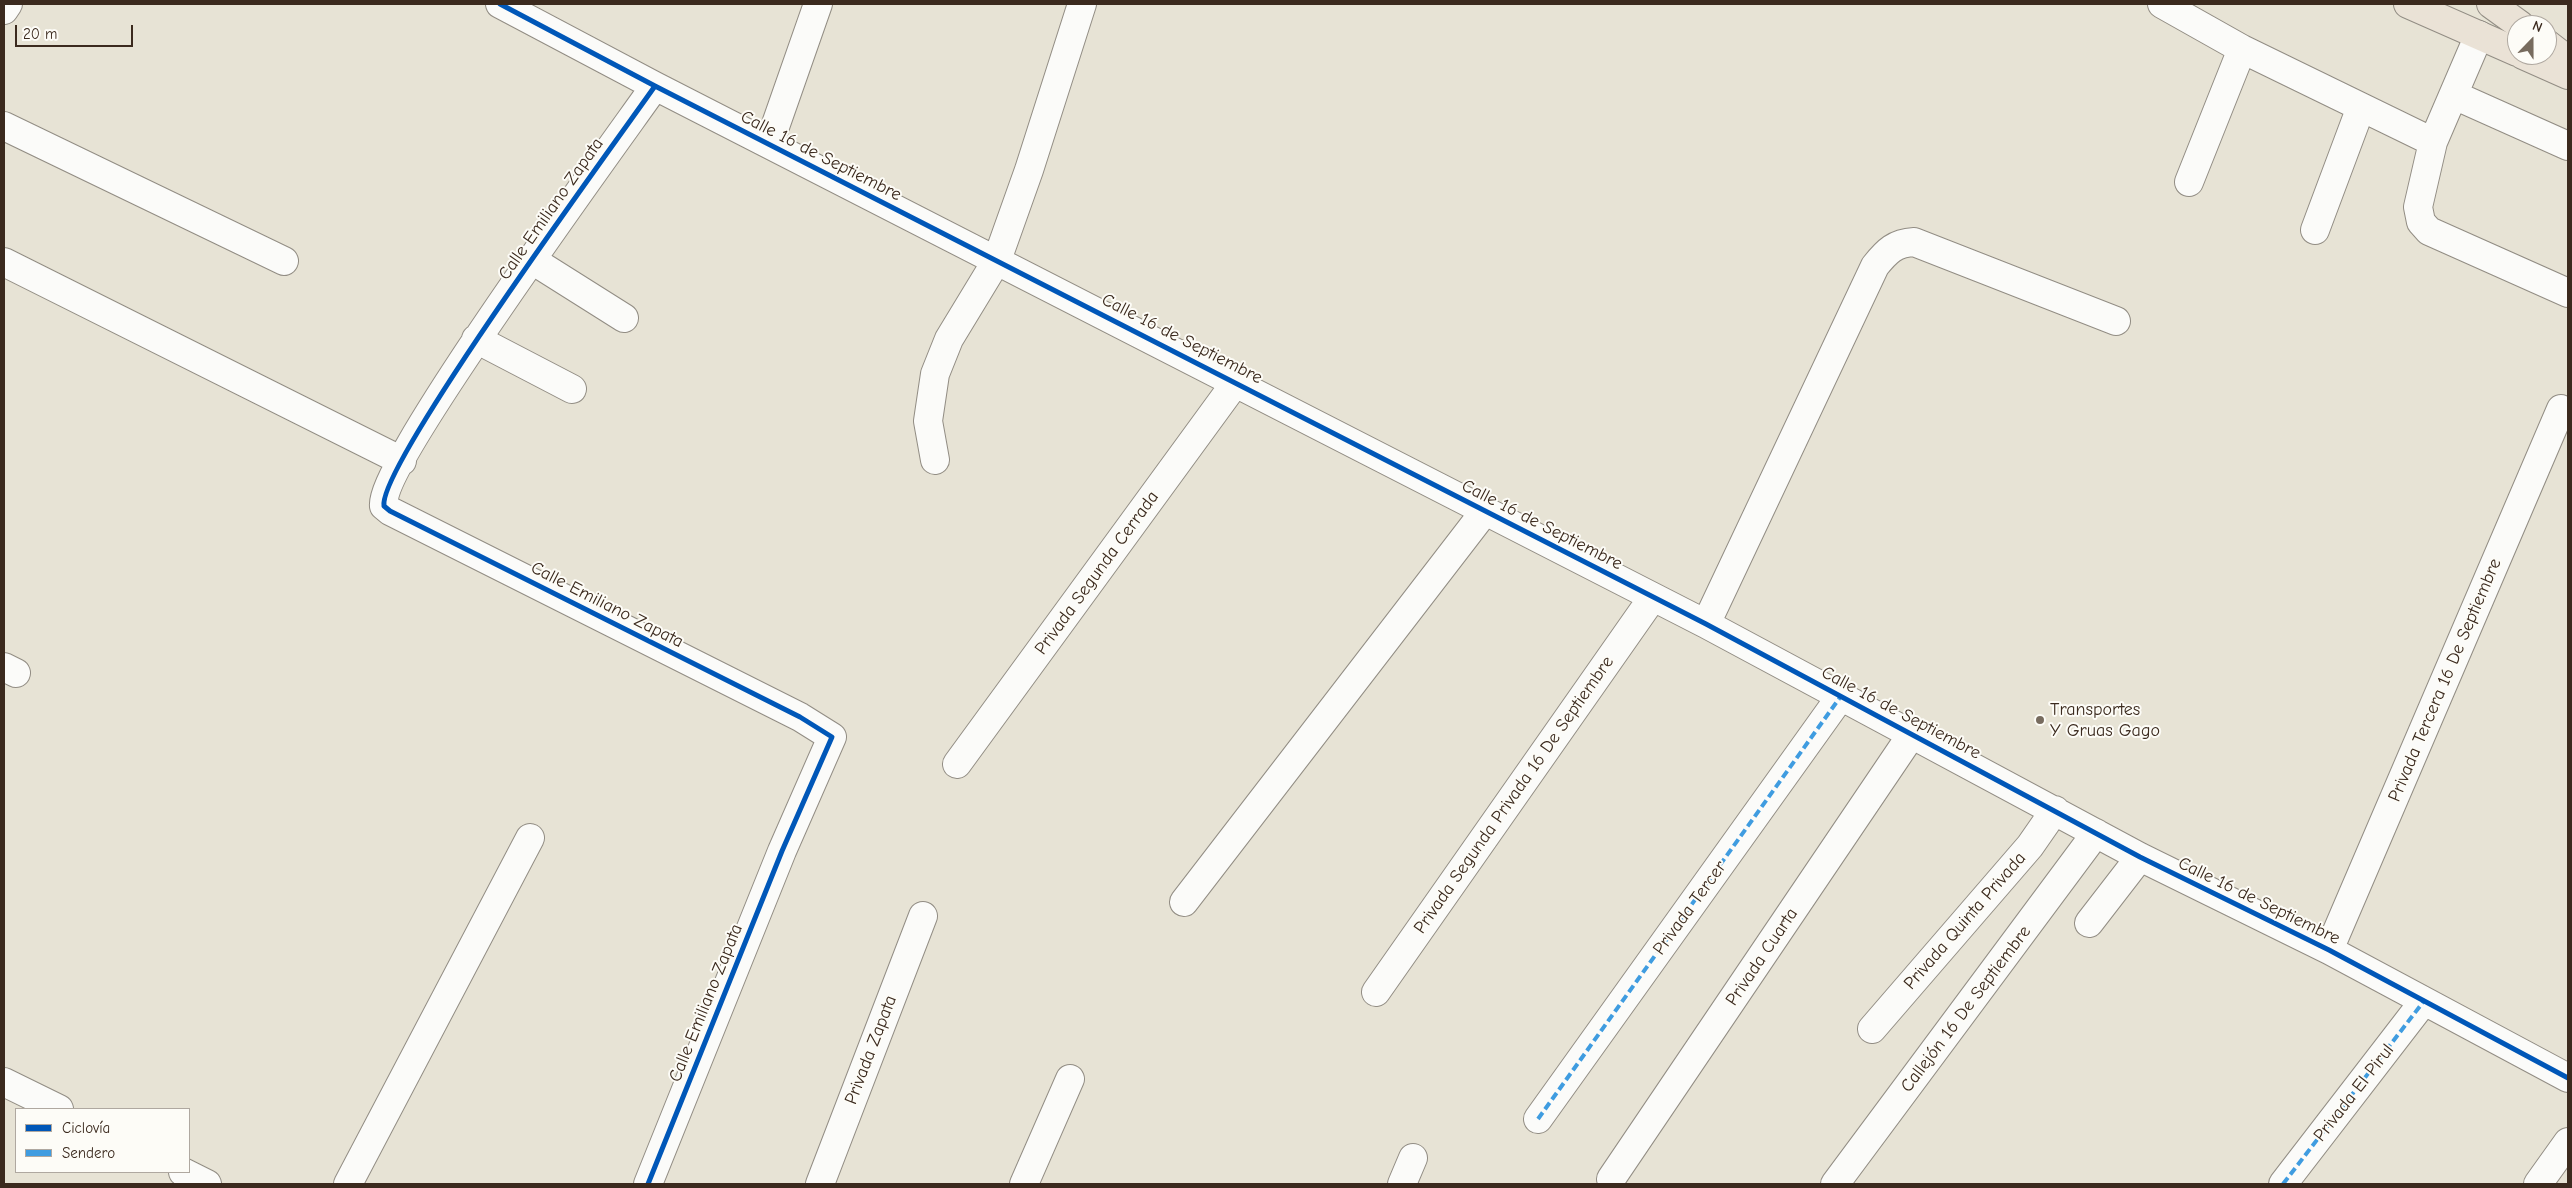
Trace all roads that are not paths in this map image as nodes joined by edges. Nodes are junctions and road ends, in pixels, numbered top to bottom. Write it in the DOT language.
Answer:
graph roads {
  1 [pos="8,4"];
  2 [pos="500,4"];
  3 [pos="818,4"];
  4 [pos="1082,4"];
  5 [pos="2162,4"];
  6 [pos="2408,4"];
  7 [pos="2491,4"];
  8 [pos="4,10"];
  9 [pos="2507,16"];
  10 [pos="2479,35"];
  11 [pos="2507,48"];
  12 [pos="2242,49"];
  13 [pos="2557,52"];
  14 [pos="2568,60"];
  15 [pos="2546,65"];
  16 [pos="2568,75"];
  17 [pos="655,86"];
  18 [pos="2454,95"];
  19 [pos="2361,107"];
  20 [pos="4,126"];
  21 [pos="2434,142"];
  22 [pos="769,144"];
  23 [pos="2568,146"];
  24 [pos="2189,182"];
  25 [pos="2315,230"];
  26 [pos="532,260"];
  27 [pos="997,260"];
  28 [pos="284,261"];
  29 [pos="4,262"];
  30 [pos="2568,293"];
  31 [pos="624,318"];
  32 [pos="2116,321"];
  33 [pos="476,339"];
  34 [pos="1236,382"];
  35 [pos="572,389"];
  36 [pos="2561,409"];
  37 [pos="935,460"];
  38 [pos="402,461"];
  39 [pos="1485,511"];
  40 [pos="1653,597"];
  41 [pos="1706,624"];
  42 [pos="1841,696"];
  43 [pos="1912,734"];
  44 [pos="957,764"];
  45 [pos="2055,810"];
  46 [pos="2096,833"];
  47 [pos="530,838"];
  48 [pos="2140,857"];
  49 [pos="1184,902"];
  50 [pos="923,916"];
  51 [pos="2089,923"];
  52 [pos="2328,950"];
  53 [pos="1376,992"];
  54 [pos="2424,1002"];
  55 [pos="1872,1029"];
  56 [pos="2568,1078"];
  57 [pos="1070,1079"];
  58 [pos="4,1082"];
  59 [pos="57,1108"];
  60 [pos="1538,1119"];
  61 [pos="2568,1142"];
  62 [pos="1413,1158"];
  63 [pos="185,1173"];
  64 [pos="1611,1179"];
  65 [pos="207,1184"];
  66 [pos="348,1184"];
  67 [pos="648,1184"];
  68 [pos="820,1184"];
  69 [pos="1024,1184"];
  70 [pos="1402,1184"];
  71 [pos="1836,1184"];
  72 [pos="2283,1184"];
  73 [pos="2538,1184"];
  1 -- 8 [label="street"];
  2 -- 17 [label="street, Calle 16 de Septiembre"];
  3 -- 22 [label="street"];
  4 -- 27 [label="street"];
  5 -- 12 [label="street"];
  6 -- 10 [label="main road"];
  7 -- 9 [label="main road"];
  10 -- 11 [label="main road"];
  10 -- 18 [label="street"];
  12 -- 19 [label="street"];
  12 -- 24 [label="street"];
  13 -- 14 [label="main road"];
  15 -- 16 [label="main road"];
  17 -- 22 [label="street, Calle 16 de Septiembre"];
  17 -- 26 [label="street, Calle Emiliano Zapata"];
  18 -- 21 [label="street"];
  18 -- 23 [label="street"];
  19 -- 21 [label="street"];
  19 -- 25 [label="street"];
  20 -- 28 [label="street"];
  21 -- 30 [label="street"];
  22 -- 27 [label="street, Calle 16 de Septiembre"];
  26 -- 31 [label="street"];
  26 -- 33 [label="street, Calle Emiliano Zapata"];
  27 -- 34 [label="street, Calle 16 de Septiembre"];
  27 -- 37 [label="street"];
  29 -- 38 [label="street"];
  32 -- 41 [label="street"];
  33 -- 35 [label="street"];
  33 -- 38 [label="street, Calle Emiliano Zapata"];
  34 -- 39 [label="street, Calle 16 de Septiembre"];
  34 -- 44 [label="street, Privada Segunda Cerrada"];
  36 -- 52 [label="street, Privada Tercera 16 De Septiembre"];
  38 -- 67 [label="street, Calle Emiliano Zapata"];
  39 -- 40 [label="street, Calle 16 de Septiembre"];
  39 -- 49 [label="street"];
  40 -- 41 [label="street, Calle 16 de Septiembre"];
  40 -- 53 [label="street, Privada Segunda Privada 16 De Septiembre"];
  41 -- 42 [label="street, Calle 16 de Septiembre"];
  42 -- 43 [label="street, Calle 16 de Septiembre"];
  42 -- 60 [label="street, Privada Tercer"];
  43 -- 45 [label="street, Calle 16 de Septiembre"];
  43 -- 64 [label="street, Privada Cuarta"];
  45 -- 46 [label="street, Calle 16 de Septiembre"];
  45 -- 55 [label="street, Privada Quinta Privada"];
  46 -- 48 [label="street, Calle 16 de Septiembre"];
  46 -- 71 [label="street, Callejón 16 De Septiembre"];
  47 -- 66 [label="street"];
  48 -- 51 [label="street"];
  48 -- 52 [label="street, Calle 16 de Septiembre"];
  50 -- 68 [label="street, Privada Zapata"];
  52 -- 54 [label="street, Calle 16 de Septiembre"];
  54 -- 56 [label="street, Calle 16 de Septiembre"];
  54 -- 72 [label="street, Privada El Pirul"];
  57 -- 69 [label="street"];
  58 -- 59 [label="street"];
  61 -- 73 [label="street"];
  62 -- 70 [label="street"];
  63 -- 65 [label="street"];
}
